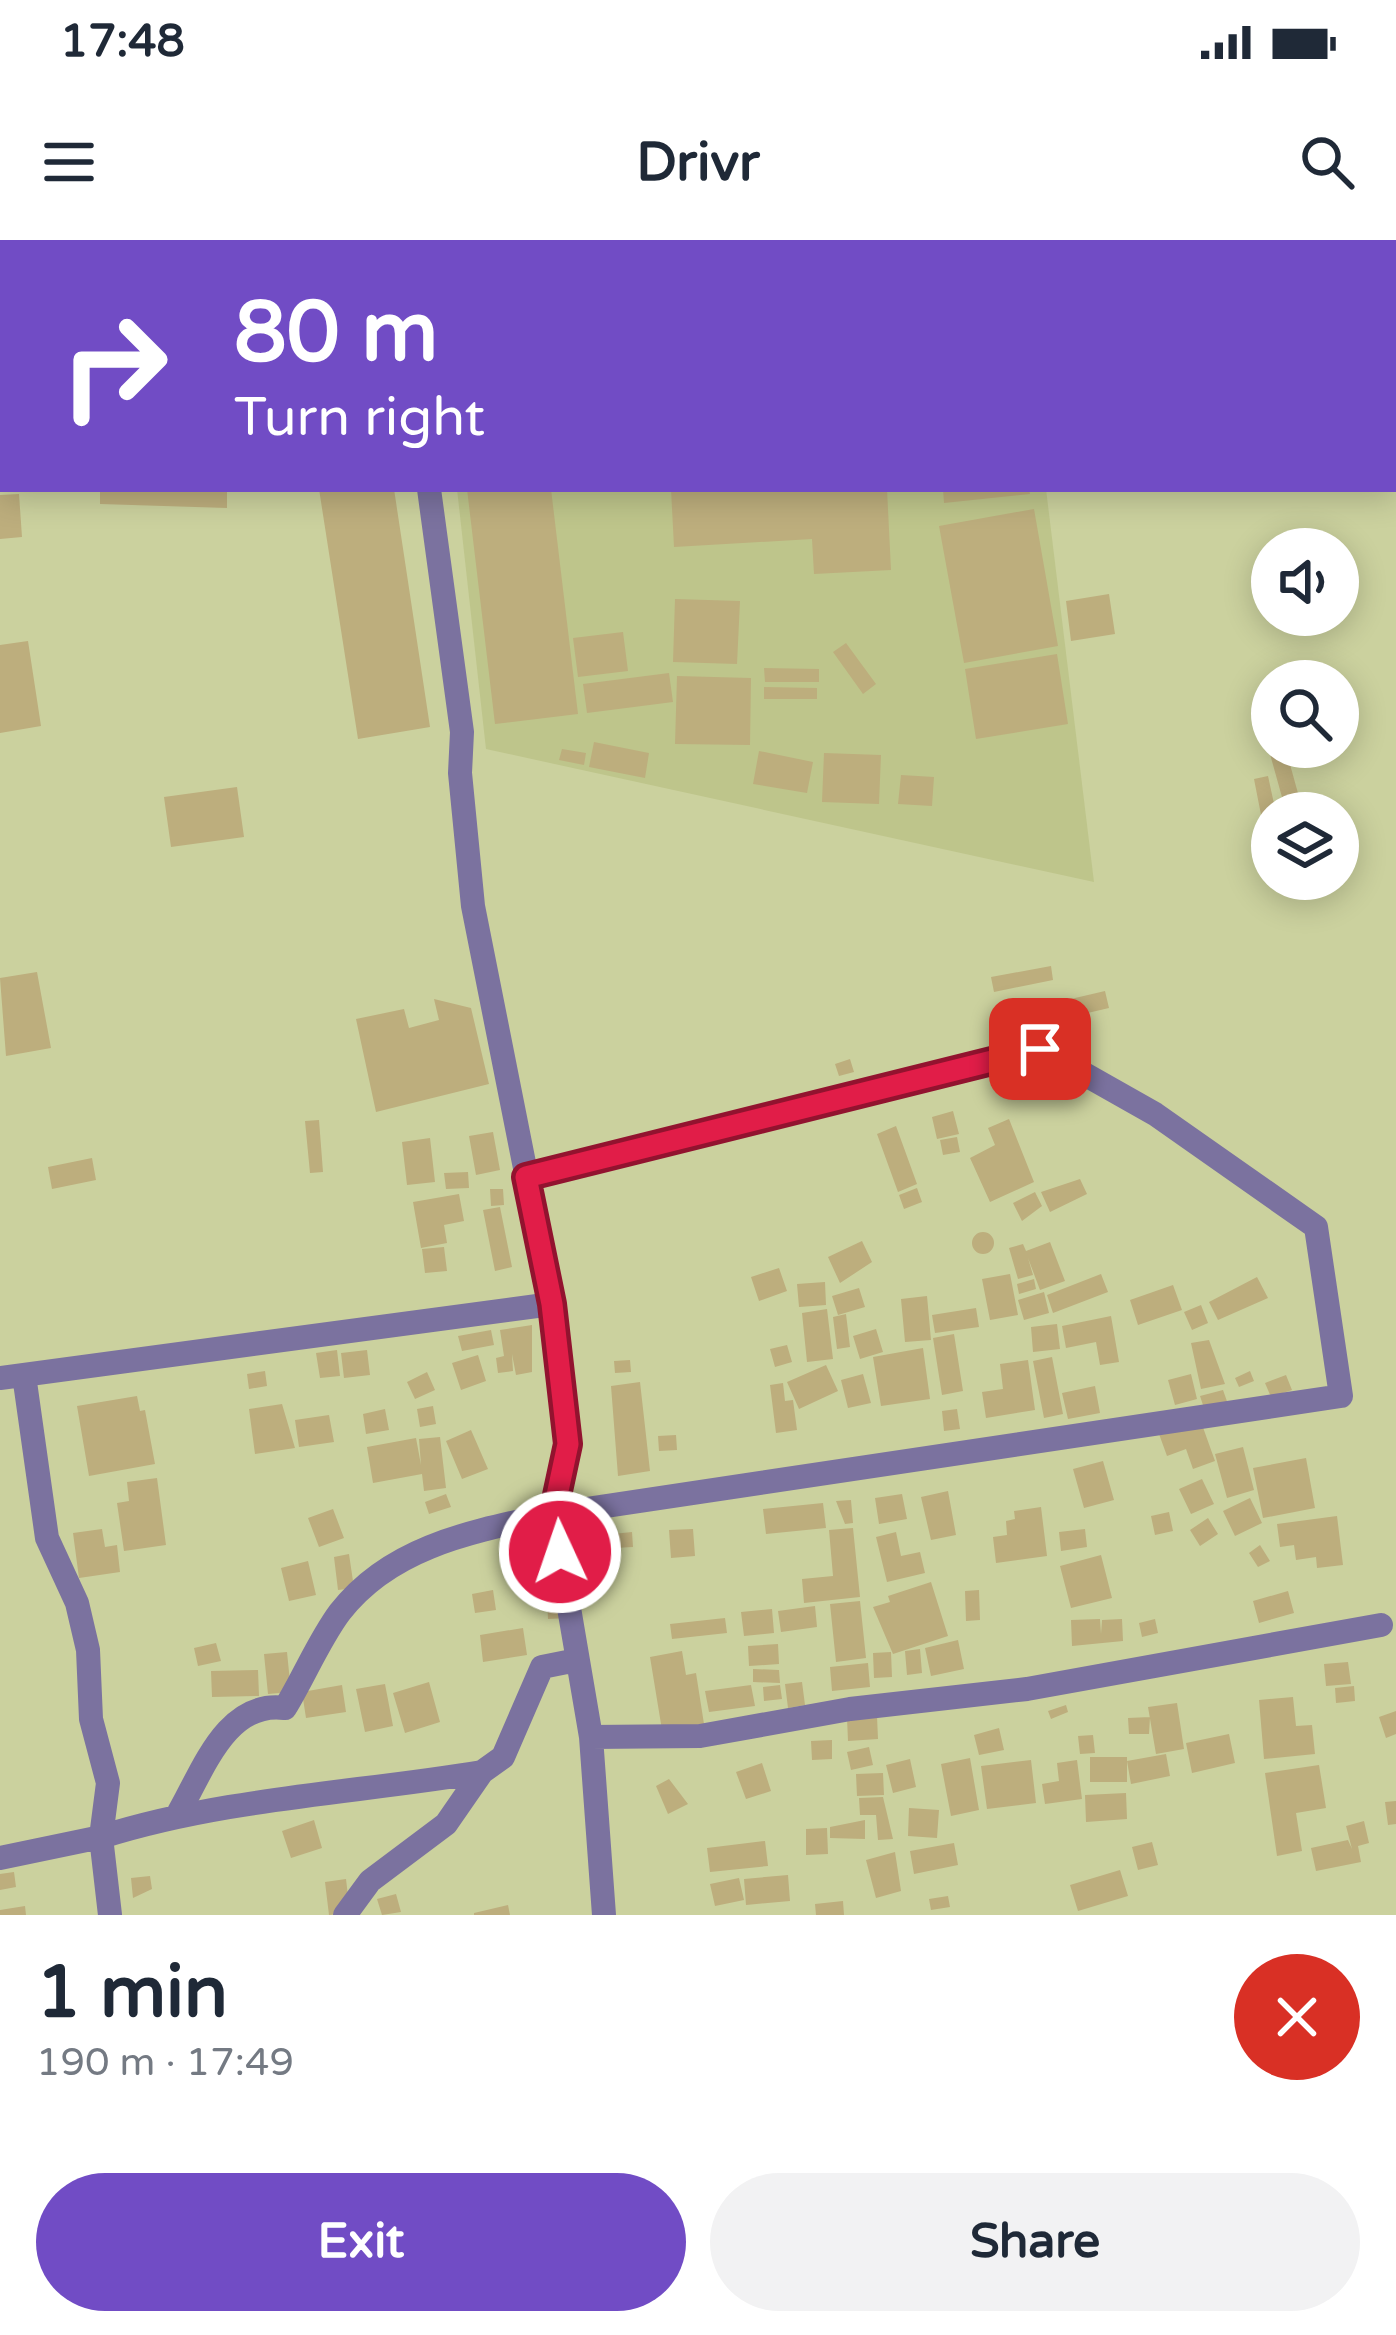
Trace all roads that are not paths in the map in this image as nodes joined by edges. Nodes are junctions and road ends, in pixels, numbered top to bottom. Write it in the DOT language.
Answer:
graph roads {
  1 [pos="429,492"];
  2 [pos="526,1177"];
  3 [pos="552,1304"];
  4 [pos="12,1377"];
  5 [pos="553,1514"];
  6 [pos="1382,1625"];
  7 [pos="577,1660"];
  8 [pos="591,1737"];
  9 [pos="482,1772"];
  10 [pos="179,1812"];
  11 [pos="101,1838"];
  12 [pos="0,1858"];
  13 [pos="110,1915"];
  14 [pos="345,1915"];
  15 [pos="604,1915"];
  1 -- 2 [label="street"];
  2 -- 3 [label="street"];
  2 -- 5 [label="street"];
  3 -- 4 [label="street"];
  3 -- 5 [label="street"];
  4 -- 11 [label="street"];
  5 -- 7 [label="street"];
  5 -- 10 [label="street"];
  6 -- 8 [label="street"];
  7 -- 8 [label="street"];
  7 -- 9 [label="street"];
  8 -- 15 [label="street"];
  9 -- 10 [label="street"];
  9 -- 14 [label="street"];
  10 -- 11 [label="street"];
  11 -- 12 [label="street"];
  11 -- 13 [label="street"];
}
